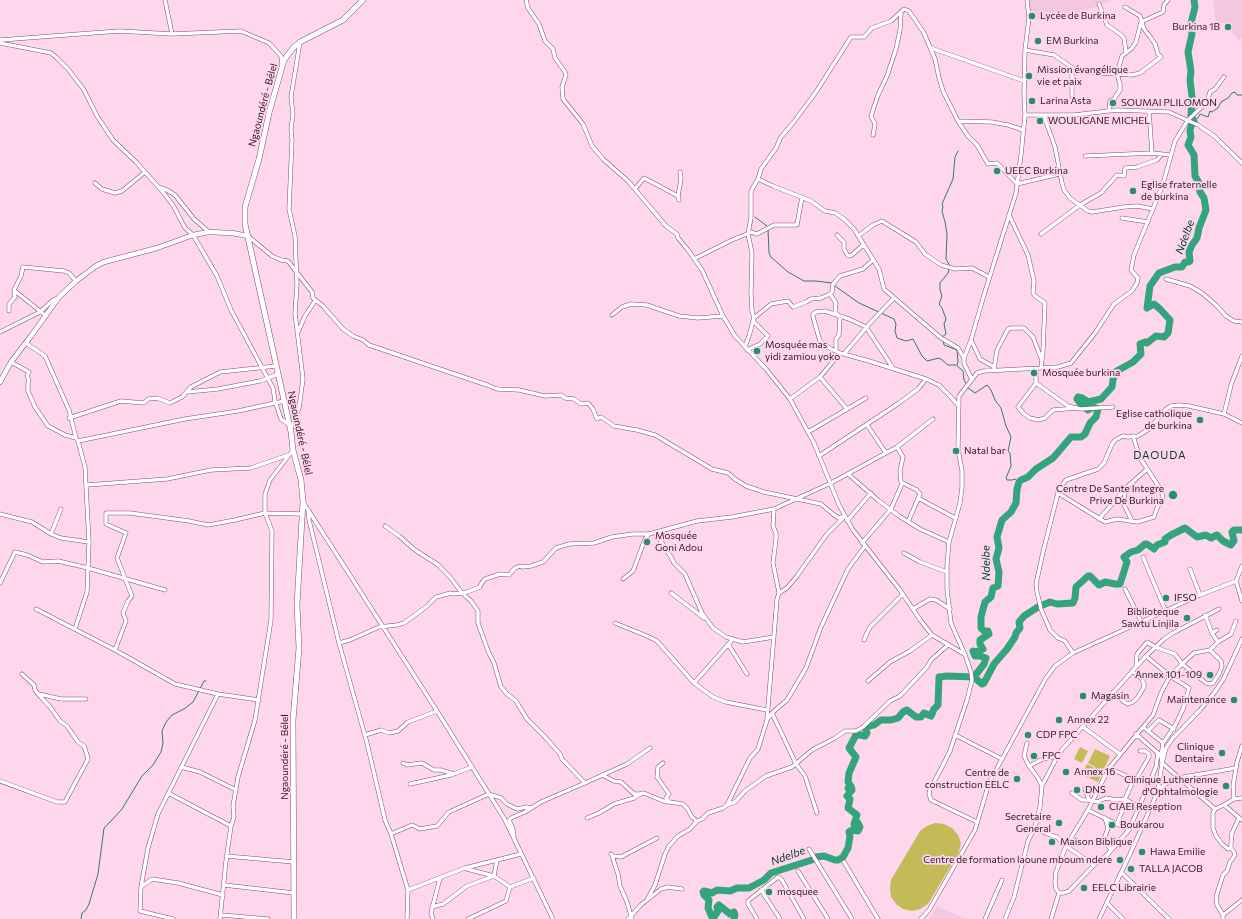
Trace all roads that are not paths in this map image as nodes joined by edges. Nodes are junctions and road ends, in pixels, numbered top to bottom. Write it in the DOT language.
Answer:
graph roads {
  1 [pos="165,0"];
  2 [pos="363,0"];
  3 [pos="526,0"];
  4 [pos="1027,0"];
  5 [pos="1168,0"];
  6 [pos="1099,4"];
  7 [pos="1125,7"];
  8 [pos="904,9"];
  9 [pos="1141,22"];
  10 [pos="172,34"];
  11 [pos="0,42"];
  12 [pos="300,42"];
  13 [pos="9,45"];
  14 [pos="0,46"];
  15 [pos="931,48"];
  16 [pos="1025,50"];
  17 [pos="1126,52"];
  18 [pos="1072,68"];
  19 [pos="282,69"];
  20 [pos="1117,74"];
  21 [pos="1224,77"];
  22 [pos="1024,81"];
  23 [pos="1072,96"];
  24 [pos="1109,110"];
  25 [pos="1148,111"];
  26 [pos="1025,115"];
  27 [pos="1045,115"];
  28 [pos="1188,120"];
  29 [pos="958,121"];
  30 [pos="1023,130"];
  31 [pos="873,135"];
  32 [pos="1152,153"];
  33 [pos="1162,154"];
  34 [pos="1170,155"];
  35 [pos="1086,156"];
  36 [pos="1242,163"];
  37 [pos="145,172"];
  38 [pos="680,172"];
  39 [pos="1059,174"];
  40 [pos="758,179"];
  41 [pos="95,183"];
  42 [pos="1017,184"];
  43 [pos="160,188"];
  44 [pos="635,190"];
  45 [pos="802,196"];
  46 [pos="1080,205"];
  47 [pos="1153,208"];
  48 [pos="1008,215"];
  49 [pos="1122,218"];
  50 [pos="1148,222"];
  51 [pos="209,232"];
  52 [pos="748,234"];
  53 [pos="1041,234"];
  54 [pos="193,235"];
  55 [pos="837,235"];
  56 [pos="248,236"];
  57 [pos="858,236"];
  58 [pos="863,245"];
  59 [pos="694,259"];
  60 [pos="873,260"];
  61 [pos="296,272"];
  62 [pos="989,277"];
  63 [pos="1166,279"];
  64 [pos="76,281"];
  65 [pos="15,291"];
  66 [pos="830,294"];
  67 [pos="59,297"];
  68 [pos="894,298"];
  69 [pos="316,301"];
  70 [pos="9,311"];
  71 [pos="41,311"];
  72 [pos="612,315"];
  73 [pos="46,316"];
  74 [pos="723,316"];
  75 [pos="840,316"];
  76 [pos="753,319"];
  77 [pos="1242,322"];
  78 [pos="866,327"];
  79 [pos="0,332"];
  80 [pos="298,332"];
  81 [pos="971,340"];
  82 [pos="26,343"];
  83 [pos="746,348"];
  84 [pos="836,351"];
  85 [pos="842,354"];
  86 [pos="1242,356"];
  87 [pos="964,358"];
  88 [pos="1041,361"];
  89 [pos="11,362"];
  90 [pos="276,366"];
  91 [pos="262,367"];
  92 [pos="1038,367"];
  93 [pos="893,368"];
  94 [pos="994,368"];
  95 [pos="278,374"];
  96 [pos="267,378"];
  97 [pos="820,378"];
  98 [pos="926,379"];
  99 [pos="972,380"];
  100 [pos="0,382"];
  101 [pos="1036,383"];
  102 [pos="187,392"];
  103 [pos="866,398"];
  104 [pos="790,399"];
  105 [pos="284,401"];
  106 [pos="276,403"];
  107 [pos="958,405"];
  108 [pos="1113,407"];
  109 [pos="1077,408"];
  110 [pos="847,409"];
  111 [pos="1224,414"];
  112 [pos="70,418"];
  113 [pos="933,419"];
  114 [pos="1242,423"];
  115 [pos="288,424"];
  116 [pos="867,425"];
  117 [pos="291,432"];
  118 [pos="808,432"];
  119 [pos="1133,436"];
  120 [pos="77,440"];
  121 [pos="897,447"];
  122 [pos="293,450"];
  123 [pos="886,453"];
  124 [pos="289,455"];
  125 [pos="819,456"];
  126 [pos="1146,470"];
  127 [pos="848,474"];
  128 [pos="831,483"];
  129 [pos="902,484"];
  130 [pos="87,485"];
  131 [pos="1126,486"];
  132 [pos="870,493"];
  133 [pos="1058,493"];
  134 [pos="918,498"];
  135 [pos="798,499"];
  136 [pos="302,501"];
  137 [pos="61,508"];
  138 [pos="308,508"];
  139 [pos="774,509"];
  140 [pos="891,509"];
  141 [pos="265,513"];
  142 [pos="0,514"];
  143 [pos="302,514"];
  144 [pos="845,516"];
  145 [pos="955,518"];
  146 [pos="1099,518"];
  147 [pos="847,521"];
  148 [pos="1132,521"];
  149 [pos="908,522"];
  150 [pos="385,526"];
  151 [pos="655,532"];
  152 [pos="51,534"];
  153 [pos="648,534"];
  154 [pos="89,542"];
  155 [pos="949,542"];
  156 [pos="863,545"];
  157 [pos="904,553"];
  158 [pos="1143,557"];
  159 [pos="1242,566"];
  160 [pos="88,568"];
  161 [pos="1190,569"];
  162 [pos="947,572"];
  163 [pos="125,578"];
  164 [pos="623,579"];
  165 [pos="1236,581"];
  166 [pos="0,583"];
  167 [pos="1125,589"];
  168 [pos="165,590"];
  169 [pos="462,593"];
  170 [pos="671,593"];
  171 [pos="779,593"];
  172 [pos="903,594"];
  173 [pos="1200,595"];
  174 [pos="1242,601"];
  175 [pos="36,609"];
  176 [pos="913,609"];
  177 [pos="950,609"];
  178 [pos="1219,609"];
  179 [pos="1166,612"];
  180 [pos="1205,615"];
  181 [pos="1236,620"];
  182 [pos="708,622"];
  183 [pos="615,623"];
  184 [pos="1142,623"];
  185 [pos="383,626"];
  186 [pos="75,629"];
  187 [pos="1217,630"];
  188 [pos="1212,633"];
  189 [pos="932,635"];
  190 [pos="774,637"];
  191 [pos="733,639"];
  192 [pos="1242,639"];
  193 [pos="864,640"];
  194 [pos="1218,642"];
  195 [pos="339,643"];
  196 [pos="728,644"];
  197 [pos="948,645"];
  198 [pos="1155,647"];
  199 [pos="115,650"];
  200 [pos="1210,650"];
  201 [pos="1072,653"];
  202 [pos="965,655"];
  203 [pos="1146,656"];
  204 [pos="1182,664"];
  205 [pos="1136,666"];
  206 [pos="1132,671"];
  207 [pos="22,674"];
  208 [pos="747,674"];
  209 [pos="1170,676"];
  210 [pos="868,681"];
  211 [pos="694,683"];
  212 [pos="1113,692"];
  213 [pos="38,694"];
  214 [pos="218,694"];
  215 [pos="86,699"];
  216 [pos="258,700"];
  217 [pos="767,710"];
  218 [pos="438,711"];
  219 [pos="772,713"];
  220 [pos="767,720"];
  221 [pos="1083,727"];
  222 [pos="1143,727"];
  223 [pos="1174,729"];
  224 [pos="1148,731"];
  225 [pos="1136,734"];
  226 [pos="365,735"];
  227 [pos="956,735"];
  228 [pos="1027,743"];
  229 [pos="1163,743"];
  230 [pos="1242,746"];
  231 [pos="650,748"];
  232 [pos="1140,751"];
  233 [pos="1120,754"];
  234 [pos="1159,754"];
  235 [pos="1057,756"];
  236 [pos="1002,759"];
  237 [pos="664,763"];
  238 [pos="1162,763"];
  239 [pos="403,764"];
  240 [pos="796,764"];
  241 [pos="181,766"];
  242 [pos="1029,766"];
  243 [pos="472,767"];
  244 [pos="1109,768"];
  245 [pos="1236,768"];
  246 [pos="454,774"];
  247 [pos="604,776"];
  248 [pos="1178,778"];
  249 [pos="1134,779"];
  250 [pos="0,781"];
  251 [pos="584,783"];
  252 [pos="410,784"];
  253 [pos="1042,786"];
  254 [pos="1085,789"];
  255 [pos="236,790"];
  256 [pos="1158,792"];
  257 [pos="168,793"];
  258 [pos="1072,793"];
  259 [pos="489,794"];
  260 [pos="640,794"];
  261 [pos="1242,798"];
  262 [pos="1125,799"];
  263 [pos="1234,799"];
  264 [pos="1091,800"];
  265 [pos="667,802"];
  266 [pos="727,805"];
  267 [pos="1224,805"];
  268 [pos="1139,807"];
  269 [pos="530,808"];
  270 [pos="1215,809"];
  271 [pos="1088,810"];
  272 [pos="817,813"];
  273 [pos="586,818"];
  274 [pos="1105,818"];
  275 [pos="1240,819"];
  276 [pos="697,821"];
  277 [pos="977,822"];
  278 [pos="1117,824"];
  279 [pos="231,826"];
  280 [pos="1035,827"];
  281 [pos="1129,830"];
  282 [pos="391,834"];
  283 [pos="657,838"];
  284 [pos="514,840"];
  285 [pos="1066,846"];
  286 [pos="1231,848"];
  287 [pos="809,849"];
  288 [pos="1111,850"];
  289 [pos="521,854"];
  290 [pos="226,856"];
  291 [pos="497,860"];
  292 [pos="294,862"];
  293 [pos="844,862"];
  294 [pos="1094,865"];
  295 [pos="465,868"];
  296 [pos="798,871"];
  297 [pos="1122,873"];
  298 [pos="494,876"];
  299 [pos="440,878"];
  300 [pos="534,878"];
  301 [pos="1002,880"];
  302 [pos="224,885"];
  303 [pos="141,887"];
  304 [pos="510,887"];
  305 [pos="682,889"];
  306 [pos="408,890"];
  307 [pos="761,890"];
  308 [pos="1059,893"];
  309 [pos="294,894"];
  310 [pos="223,895"];
  311 [pos="648,898"];
  312 [pos="1242,900"];
  313 [pos="1107,903"];
  314 [pos="432,907"];
  315 [pos="221,917"];
  316 [pos="1223,917"];
  317 [pos="630,918"];
  318 [pos="172,919"];
  319 [pos="268,919"];
  320 [pos="294,919"];
  321 [pos="407,919"];
  322 [pos="433,919"];
  323 [pos="468,919"];
  324 [pos="553,919"];
  325 [pos="757,919"];
  326 [pos="780,919"];
  327 [pos="804,919"];
  328 [pos="828,919"];
  329 [pos="852,919"];
  330 [pos="878,919"];
  331 [pos="921,919"];
  332 [pos="985,919"];
  333 [pos="1005,919"];
  334 [pos="1050,919"];
  335 [pos="1099,919"];
  336 [pos="1123,919"];
  337 [pos="1169,919"];
  1 -- 10 [label="street"];
  2 -- 12 [label="main road, Ngaoundéré - Bélel"];
  3 -- 44 [label="street"];
  4 -- 16 [label="street"];
  5 -- 9 [label="street"];
  6 -- 17 [label="street"];
  7 -- 9 [label="street"];
  8 -- 15 [label="street"];
  8 -- 31 [label="street"];
  8 -- 40 [label="street"];
  9 -- 17 [label="street"];
  9 -- 20 [label="street"];
  10 -- 11 [label="street"];
  10 -- 19 [label="street"];
  11 -- 13 [label="street"];
  12 -- 19 [label="main road, Ngaoundéré - Bélel"];
  12 -- 61 [label="street"];
  13 -- 14 [label="street"];
  13 -- 37 [label="street"];
  15 -- 22 [label="street"];
  15 -- 29 [label="street"];
  16 -- 18 [label="street"];
  16 -- 22 [label="street"];
  17 -- 20 [label="street"];
  18 -- 20 [label="street"];
  18 -- 23 [label="street"];
  19 -- 56 [label="main road, Ngaoundéré - Bélel"];
  20 -- 24 [label="street"];
  21 -- 28 [label="street"];
  22 -- 26 [label="street"];
  24 -- 25 [label="street"];
  24 -- 27 [label="street"];
  25 -- 28 [label="street"];
  25 -- 32 [label="street"];
  26 -- 27 [label="street"];
  26 -- 30 [label="street"];
  27 -- 39 [label="street"];
  28 -- 34 [label="street"];
  28 -- 36 [label="street"];
  29 -- 30 [label="street"];
  29 -- 42 [label="street"];
  30 -- 42 [label="street"];
  32 -- 33 [label="street"];
  32 -- 35 [label="street"];
  33 -- 34 [label="street"];
  33 -- 46 [label="street"];
  34 -- 47 [label="street"];
  37 -- 41 [label="street"];
  37 -- 43 [label="street"];
  38 -- 44 [label="street"];
  39 -- 42 [label="street"];
  39 -- 46 [label="street"];
  40 -- 45 [label="street"];
  40 -- 52 [label="street"];
  42 -- 48 [label="street"];
  43 -- 51 [label="street"];
  43 -- 54 [label="street"];
  44 -- 59 [label="street"];
  45 -- 52 [label="street"];
  45 -- 57 [label="street"];
  46 -- 47 [label="street"];
  46 -- 53 [label="street"];
  47 -- 50 [label="street"];
  48 -- 62 [label="street"];
  48 -- 88 [label="street"];
  49 -- 50 [label="street"];
  50 -- 92 [label="street"];
  51 -- 54 [label="street"];
  51 -- 56 [label="street"];
  52 -- 59 [label="street"];
  52 -- 76 [label="street"];
  54 -- 64 [label="street"];
  54 -- 91 [label="street"];
  55 -- 58 [label="street"];
  56 -- 61 [label="street"];
  56 -- 90 [label="main road, Ngaoundéré - Bélel"];
  57 -- 58 [label="street"];
  57 -- 62 [label="street"];
  58 -- 60 [label="street"];
  59 -- 74 [label="street"];
  60 -- 66 [label="street"];
  60 -- 68 [label="street"];
  61 -- 69 [label="street"];
  61 -- 80 [label="street"];
  62 -- 81 [label="street"];
  63 -- 77 [label="street"];
  64 -- 65 [label="street"];
  64 -- 67 [label="street"];
  65 -- 70 [label="street"];
  65 -- 71 [label="street"];
  66 -- 75 [label="street"];
  66 -- 76 [label="street"];
  67 -- 71 [label="street"];
  67 -- 73 [label="street"];
  68 -- 78 [label="street"];
  68 -- 87 [label="street"];
  69 -- 80 [label="street"];
  69 -- 135 [label="street"];
  71 -- 73 [label="street"];
  71 -- 79 [label="street"];
  72 -- 74 [label="street"];
  73 -- 82 [label="street"];
  74 -- 83 [label="street"];
  75 -- 78 [label="street"];
  75 -- 84 [label="street"];
  75 -- 84 [label="street"];
  76 -- 83 [label="street"];
  76 -- 83 [label="street"];
  78 -- 85 [label="street"];
  78 -- 93 [label="street"];
  80 -- 117 [label="street"];
  81 -- 87 [label="street"];
  81 -- 94 [label="street"];
  82 -- 89 [label="street"];
  82 -- 112 [label="street"];
  83 -- 104 [label="street"];
  84 -- 85 [label="street"];
  85 -- 93 [label="street"];
  85 -- 97 [label="street"];
  86 -- 111 [label="street"];
  87 -- 99 [label="street"];
  88 -- 92 [label="street"];
  88 -- 94 [label="street"];
  89 -- 100 [label="street"];
  89 -- 120 [label="street"];
  90 -- 91 [label="street"];
  90 -- 95 [label="main road, Ngaoundéré - Bélel"];
  91 -- 96 [label="street"];
  91 -- 102 [label="street"];
  92 -- 94 [label="street"];
  92 -- 101 [label="street"];
  93 -- 98 [label="street"];
  94 -- 99 [label="street"];
  95 -- 96 [label="street"];
  95 -- 105 [label="main road, Ngaoundéré - Bélel"];
  96 -- 102 [label="street"];
  96 -- 106 [label="street"];
  97 -- 104 [label="street"];
  97 -- 110 [label="street"];
  98 -- 107 [label="street"];
  98 -- 116 [label="street"];
  99 -- 107 [label="street"];
  101 -- 109 [label="street"];
  101 -- 109 [label="street"];
  102 -- 112 [label="street"];
  103 -- 110 [label="street"];
  104 -- 118 [label="street"];
  105 -- 106 [label="street"];
  105 -- 115 [label="main road, Ngaoundéré - Bélel"];
  106 -- 115 [label="street"];
  106 -- 120 [label="street"];
  107 -- 145 [label="street"];
  108 -- 109 [label="street"];
  110 -- 118 [label="street"];
  111 -- 114 [label="street"];
  111 -- 119 [label="street"];
  112 -- 120 [label="street"];
  113 -- 121 [label="street"];
  115 -- 117 [label="main road, Ngaoundéré - Bélel"];
  116 -- 123 [label="street"];
  116 -- 125 [label="street"];
  117 -- 122 [label="main road, Ngaoundéré - Bélel"];
  118 -- 125 [label="street"];
  119 -- 126 [label="street"];
  119 -- 133 [label="street"];
  120 -- 130 [label="street"];
  121 -- 123 [label="street"];
  121 -- 129 [label="street"];
  122 -- 124 [label="street"];
  122 -- 136 [label="main road, Ngaoundéré - Bélel"];
  123 -- 127 [label="street"];
  124 -- 130 [label="street"];
  124 -- 141 [label="street"];
  125 -- 128 [label="street"];
  126 -- 131 [label="street"];
  126 -- 148 [label="street"];
  127 -- 128 [label="street"];
  127 -- 132 [label="street"];
  128 -- 135 [label="street"];
  128 -- 144 [label="street"];
  129 -- 134 [label="street"];
  129 -- 140 [label="street"];
  130 -- 154 [label="street"];
  131 -- 146 [label="street"];
  131 -- 148 [label="street"];
  132 -- 140 [label="street"];
  132 -- 147 [label="street"];
  133 -- 146 [label="street"];
  133 -- 201 [label="street"];
  134 -- 145 [label="street"];
  134 -- 149 [label="street"];
  135 -- 139 [label="street"];
  135 -- 144 [label="street"];
  136 -- 138 [label="street"];
  136 -- 143 [label="main road, Ngaoundéré - Bélel"];
  137 -- 152 [label="street"];
  138 -- 185 [label="street"];
  138 -- 195 [label="street"];
  139 -- 151 [label="street"];
  139 -- 171 [label="street"];
  140 -- 149 [label="street"];
  140 -- 156 [label="street"];
  141 -- 143 [label="street"];
  141 -- 163 [label="street"];
  141 -- 216 [label="street"];
  142 -- 152 [label="street"];
  143 -- 292 [label="main road, Ngaoundéré - Bélel"];
  144 -- 147 [label="street"];
  144 -- 171 [label="street"];
  145 -- 155 [label="street"];
  146 -- 148 [label="street"];
  147 -- 156 [label="street"];
  149 -- 155 [label="street"];
  150 -- 169 [label="street"];
  151 -- 153 [label="street"];
  151 -- 182 [label="street"];
  152 -- 154 [label="street"];
  153 -- 164 [label="street"];
  153 -- 169 [label="street"];
  154 -- 160 [label="street"];
  155 -- 162 [label="street"];
  156 -- 172 [label="street"];
  156 -- 219 [label="street"];
  157 -- 162 [label="street"];
  158 -- 179 [label="street"];
  159 -- 165 [label="street"];
  160 -- 163 [label="street"];
  160 -- 166 [label="street"];
  160 -- 186 [label="street"];
  161 -- 173 [label="street"];
  162 -- 177 [label="street"];
  163 -- 168 [label="street"];
  163 -- 199 [label="street"];
  165 -- 173 [label="street"];
  165 -- 174 [label="street"];
  167 -- 184 [label="street"];
  169 -- 185 [label="street"];
  169 -- 251 [label="street"];
  170 -- 182 [label="street"];
  171 -- 190 [label="street"];
  172 -- 176 [label="street"];
  172 -- 193 [label="street"];
  173 -- 179 [label="street"];
  175 -- 186 [label="street"];
  176 -- 177 [label="street"];
  176 -- 189 [label="street"];
  177 -- 202 [label="street"];
  178 -- 180 [label="street"];
  179 -- 184 [label="street"];
  180 -- 188 [label="street"];
  180 -- 198 [label="street"];
  181 -- 194 [label="street"];
  182 -- 191 [label="street"];
  183 -- 211 [label="street"];
  184 -- 201 [label="street"];
  185 -- 195 [label="street"];
  185 -- 218 [label="street"];
  186 -- 199 [label="street"];
  187 -- 188 [label="street"];
  188 -- 194 [label="street"];
  189 -- 197 [label="street"];
  189 -- 210 [label="street"];
  190 -- 191 [label="street"];
  190 -- 217 [label="street"];
  191 -- 196 [label="street"];
  192 -- 238 [label="street"];
  194 -- 200 [label="street"];
  195 -- 226 [label="street"];
  196 -- 208 [label="street"];
  196 -- 211 [label="street"];
  197 -- 202 [label="street"];
  197 -- 240 [label="street"];
  198 -- 203 [label="street"];
  198 -- 204 [label="street"];
  198 -- 205 [label="street"];
  199 -- 214 [label="street"];
  200 -- 204 [label="street"];
  200 -- 204 [label="street"];
  201 -- 236 [label="street"];
  202 -- 227 [label="street"];
  203 -- 205 [label="street"];
  203 -- 209 [label="street"];
  204 -- 209 [label="street"];
  205 -- 206 [label="street"];
  206 -- 212 [label="street"];
  206 -- 212 [label="street"];
  207 -- 213 [label="street"];
  209 -- 222 [label="street"];
  209 -- 223 [label="street"];
  211 -- 217 [label="street"];
  212 -- 221 [label="street"];
  213 -- 215 [label="street"];
  213 -- 250 [label="street"];
  214 -- 216 [label="street"];
  214 -- 241 [label="street"];
  216 -- 255 [label="street"];
  217 -- 220 [label="street"];
  218 -- 226 [label="street"];
  218 -- 243 [label="street"];
  219 -- 220 [label="street"];
  219 -- 240 [label="street"];
  220 -- 266 [label="street"];
  221 -- 233 [label="street"];
  221 -- 235 [label="street"];
  222 -- 224 [label="street"];
  222 -- 225 [label="street"];
  223 -- 224 [label="street"];
  223 -- 229 [label="street"];
  224 -- 229 [label="street"];
  225 -- 233 [label="street"];
  225 -- 234 [label="street"];
  226 -- 282 [label="street"];
  227 -- 236 [label="street"];
  227 -- 277 [label="street"];
  228 -- 242 [label="street"];
  229 -- 234 [label="street"];
  230 -- 245 [label="street"];
  231 -- 247 [label="street"];
  232 -- 249 [label="street"];
  233 -- 244 [label="street"];
  234 -- 238 [label="street"];
  234 -- 268 [label="street"];
  235 -- 242 [label="street"];
  235 -- 253 [label="street"];
  236 -- 277 [label="street"];
  237 -- 265 [label="street"];
  238 -- 248 [label="street"];
  238 -- 256 [label="street"];
  239 -- 246 [label="street"];
  240 -- 266 [label="street"];
  240 -- 272 [label="street"];
  241 -- 255 [label="street"];
  241 -- 257 [label="street"];
  242 -- 253 [label="street"];
  243 -- 246 [label="street"];
  243 -- 259 [label="street"];
  244 -- 249 [label="street"];
  244 -- 264 [label="street"];
  245 -- 248 [label="street"];
  245 -- 263 [label="street"];
  246 -- 252 [label="street"];
  247 -- 251 [label="street"];
  247 -- 260 [label="street"];
  248 -- 256 [label="street"];
  248 -- 270 [label="street"];
  249 -- 262 [label="street"];
  251 -- 269 [label="street"];
  253 -- 280 [label="street"];
  254 -- 264 [label="street"];
  255 -- 279 [label="street"];
  256 -- 297 [label="street"];
  257 -- 279 [label="street"];
  257 -- 303 [label="street"];
  258 -- 264 [label="street"];
  259 -- 269 [label="street"];
  259 -- 282 [label="street"];
  259 -- 284 [label="street"];
  260 -- 265 [label="street"];
  260 -- 273 [label="street"];
  261 -- 263 [label="street"];
  262 -- 264 [label="street"];
  262 -- 268 [label="street"];
  262 -- 278 [label="street"];
  263 -- 267 [label="street"];
  264 -- 271 [label="street"];
  265 -- 276 [label="street"];
  266 -- 276 [label="street"];
  267 -- 270 [label="street"];
  267 -- 275 [label="street"];
  268 -- 281 [label="street"];
  269 -- 284 [label="street"];
  270 -- 286 [label="street"];
  271 -- 274 [label="street"];
  271 -- 285 [label="street"];
  274 -- 278 [label="street"];
  274 -- 288 [label="street"];
  275 -- 286 [label="street"];
  276 -- 311 [label="street"];
  277 -- 331 [label="street"];
  278 -- 281 [label="street"];
  279 -- 290 [label="street"];
  280 -- 285 [label="street"];
  280 -- 333 [label="street"];
  281 -- 288 [label="street"];
  282 -- 306 [label="street"];
  283 -- 317 [label="street"];
  284 -- 289 [label="street"];
  285 -- 294 [label="street"];
  285 -- 308 [label="street"];
  286 -- 316 [label="street"];
  287 -- 329 [label="street"];
  288 -- 294 [label="street"];
  289 -- 291 [label="street"];
  289 -- 300 [label="street"];
  290 -- 292 [label="street"];
  290 -- 302 [label="street"];
  291 -- 295 [label="street"];
  291 -- 298 [label="street"];
  292 -- 309 [label="main road, Ngaoundéré - Bélel"];
  293 -- 330 [label="street"];
  294 -- 308 [label="street"];
  295 -- 298 [label="street"];
  295 -- 299 [label="street"];
  296 -- 328 [label="street"];
  297 -- 313 [label="street"];
  297 -- 337 [label="street"];
  298 -- 304 [label="street"];
  298 -- 314 [label="street"];
  299 -- 306 [label="street"];
  299 -- 314 [label="street"];
  300 -- 304 [label="street"];
  300 -- 324 [label="street"];
  301 -- 332 [label="street"];
  302 -- 309 [label="street"];
  302 -- 310 [label="street"];
  303 -- 310 [label="street"];
  303 -- 318 [label="street"];
  304 -- 323 [label="street"];
  305 -- 311 [label="street"];
  306 -- 321 [label="street"];
  307 -- 325 [label="street"];
  307 -- 326 [label="street"];
  307 -- 327 [label="street"];
  308 -- 334 [label="street"];
  309 -- 320 [label="main road, Ngaoundéré - Bélel"];
  310 -- 315 [label="street"];
  311 -- 317 [label="street"];
  312 -- 316 [label="street"];
  313 -- 335 [label="street"];
  313 -- 336 [label="street"];
  314 -- 322 [label="street"];
  315 -- 319 [label="street"];
}
